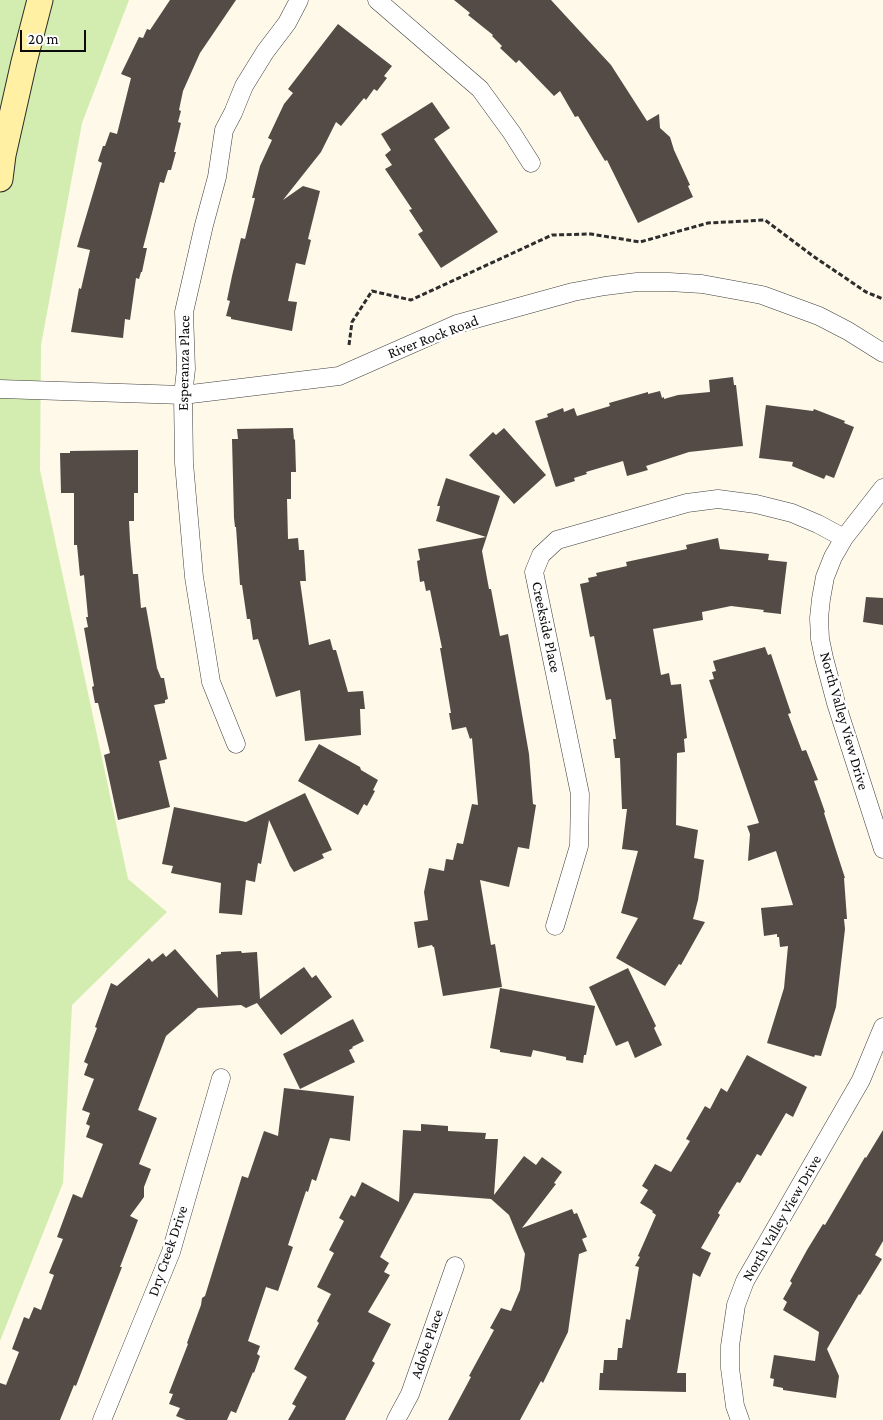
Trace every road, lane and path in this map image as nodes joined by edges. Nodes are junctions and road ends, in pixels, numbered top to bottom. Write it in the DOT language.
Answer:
graph roads {
  1 [pos="40,0"];
  2 [pos="299,0"];
  3 [pos="377,0"];
  4 [pos="531,163"];
  5 [pos="0,179"];
  6 [pos="883,299"];
  7 [pos="349,346"];
  8 [pos="883,353"];
  9 [pos="0,389"];
  10 [pos="183,395"];
  11 [pos="883,488"];
  12 [pos="844,538"];
  13 [pos="236,744"];
  14 [pos="883,849"];
  15 [pos="555,926"];
  16 [pos="883,1027"];
  17 [pos="221,1078"];
  18 [pos="455,1266"];
  19 [pos="104,1419"];
  20 [pos="396,1420"];
  21 [pos="740,1420"];
  1 -- 5 [label="main road"];
  2 -- 10 [label="street, Esperanza Place"];
  3 -- 4 [label="street"];
  6 -- 7 [label="path"];
  8 -- 10 [label="street, River Rock Road"];
  9 -- 10 [label="street, River Rock Road"];
  10 -- 13 [label="street, Esperanza Place"];
  11 -- 12 [label="street, North Valley View Drive"];
  12 -- 14 [label="street, North Valley View Drive"];
  12 -- 15 [label="street, Creekside Place"];
  16 -- 21 [label="street, North Valley View Drive"];
  17 -- 19 [label="street, Dry Creek Drive"];
  18 -- 20 [label="street, Adobe Place"];
}
